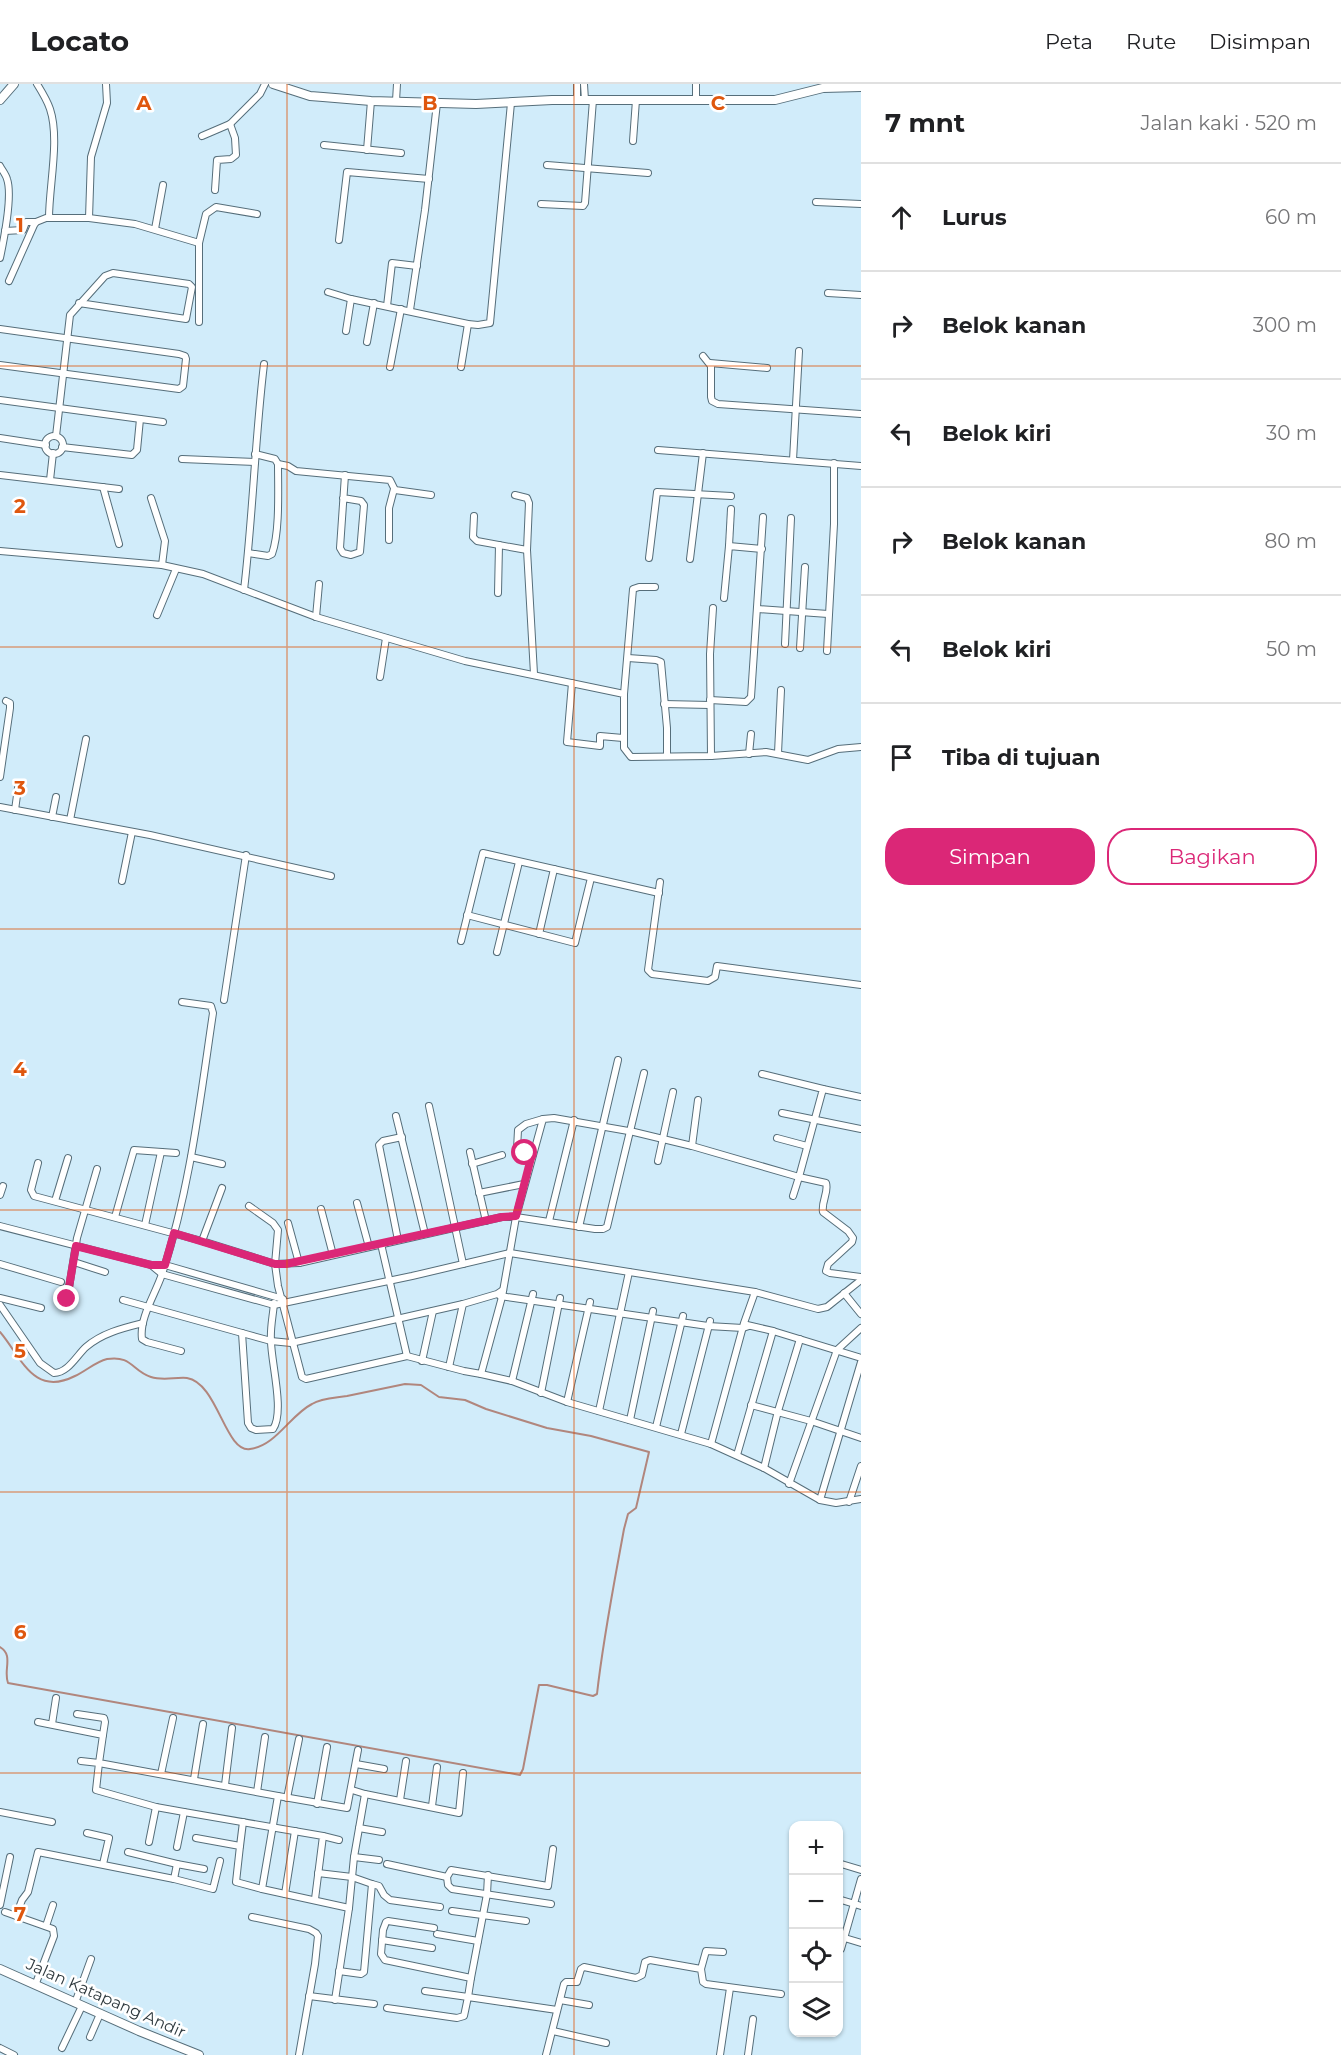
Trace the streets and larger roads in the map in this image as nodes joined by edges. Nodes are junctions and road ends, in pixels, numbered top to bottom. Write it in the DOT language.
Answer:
graph roads {
  1 [pos="15,84"];
  2 [pos="37,84"];
  3 [pos="106,84"];
  4 [pos="265,84"];
  5 [pos="273,84"];
  6 [pos="397,84"];
  7 [pos="577,84"];
  8 [pos="584,84"];
  9 [pos="696,84"];
  10 [pos="861,87"];
  11 [pos="0,100"];
  12 [pos="585,100"];
  13 [pos="636,100"];
  14 [pos="696,100"];
  15 [pos="371,101"];
  16 [pos="396,101"];
  17 [pos="437,103"];
  18 [pos="511,103"];
  19 [pos="230,124"];
  20 [pos="202,136"];
  21 [pos="633,141"];
  22 [pos="324,145"];
  23 [pos="367,150"];
  24 [pos="401,153"];
  25 [pos="547,165"];
  26 [pos="0,166"];
  27 [pos="588,167"];
  28 [pos="648,173"];
  29 [pos="429,179"];
  30 [pos="163,185"];
  31 [pos="214,190"];
  32 [pos="816,202"];
  33 [pos="541,204"];
  34 [pos="861,204"];
  35 [pos="257,214"];
  36 [pos="49,218"];
  37 [pos="89,218"];
  38 [pos="36,222"];
  39 [pos="155,230"];
  40 [pos="5,231"];
  41 [pos="339,240"];
  42 [pos="199,243"];
  43 [pos="0,258"];
  44 [pos="417,266"];
  45 [pos="9,281"];
  46 [pos="328,292"];
  47 [pos="828,293"];
  48 [pos="861,295"];
  49 [pos="351,299"];
  50 [pos="79,303"];
  51 [pos="374,303"];
  52 [pos="387,306"];
  53 [pos="401,309"];
  54 [pos="410,310"];
  55 [pos="199,322"];
  56 [pos="468,324"];
  57 [pos="0,329"];
  58 [pos="346,331"];
  59 [pos="66,338"];
  60 [pos="368,342"];
  61 [pos="799,351"];
  62 [pos="703,356"];
  63 [pos="710,363"];
  64 [pos="264,364"];
  65 [pos="0,365"];
  66 [pos="390,367"];
  67 [pos="461,367"];
  68 [pos="768,368"];
  69 [pos="63,373"];
  70 [pos="0,400"];
  71 [pos="59,408"];
  72 [pos="795,409"];
  73 [pos="861,414"];
  74 [pos="140,419"];
  75 [pos="163,422"];
  76 [pos="56,436"];
  77 [pos="0,438"];
  78 [pos="46,445"];
  79 [pos="62,447"];
  80 [pos="658,450"];
  81 [pos="53,453"];
  82 [pos="703,453"];
  83 [pos="255,454"];
  84 [pos="182,459"];
  85 [pos="793,460"];
  86 [pos="255,462"];
  87 [pos="278,464"];
  88 [pos="834,464"];
  89 [pos="861,466"];
  90 [pos="0,475"];
  91 [pos="345,475"];
  92 [pos="50,480"];
  93 [pos="103,487"];
  94 [pos="119,489"];
  95 [pos="394,489"];
  96 [pos="698,494"];
  97 [pos="431,495"];
  98 [pos="515,495"];
  99 [pos="731,496"];
  100 [pos="151,498"];
  101 [pos="343,498"];
  102 [pos="731,509"];
  103 [pos="474,516"];
  104 [pos="764,517"];
  105 [pos="791,518"];
  106 [pos="389,540"];
  107 [pos="119,544"];
  108 [pos="499,546"];
  109 [pos="729,546"];
  110 [pos="762,549"];
  111 [pos="527,550"];
  112 [pos="0,551"];
  113 [pos="248,553"];
  114 [pos="649,558"];
  115 [pos="690,559"];
  116 [pos="162,565"];
  117 [pos="805,567"];
  118 [pos="176,569"];
  119 [pos="319,584"];
  120 [pos="655,587"];
  121 [pos="244,590"];
  122 [pos="498,593"];
  123 [pos="724,598"];
  124 [pos="713,608"];
  125 [pos="758,609"];
  126 [pos="787,611"];
  127 [pos="803,612"];
  128 [pos="828,614"];
  129 [pos="157,615"];
  130 [pos="316,617"];
  131 [pos="386,638"];
  132 [pos="785,644"];
  133 [pos="800,648"];
  134 [pos="827,651"];
  135 [pos="628,658"];
  136 [pos="534,674"];
  137 [pos="380,677"];
  138 [pos="572,683"];
  139 [pos="781,690"];
  140 [pos="624,693"];
  141 [pos="6,701"];
  142 [pos="710,702"];
  143 [pos="664,704"];
  144 [pos="751,734"];
  145 [pos="623,738"];
  146 [pos="86,740"];
  147 [pos="861,747"];
  148 [pos="778,753"];
  149 [pos="749,754"];
  150 [pos="667,755"];
  151 [pos="711,756"];
  152 [pos="0,777"];
  153 [pos="18,788"];
  154 [pos="56,796"];
  155 [pos="0,807"];
  156 [pos="15,810"];
  157 [pos="52,817"];
  158 [pos="70,820"];
  159 [pos="132,831"];
  160 [pos="246,855"];
  161 [pos="519,862"];
  162 [pos="554,869"];
  163 [pos="331,876"];
  164 [pos="591,878"];
  165 [pos="122,881"];
  166 [pos="660,882"];
  167 [pos="659,893"];
  168 [pos="467,915"];
  169 [pos="504,925"];
  170 [pos="539,934"];
  171 [pos="461,941"];
  172 [pos="498,952"];
  173 [pos="861,985"];
  174 [pos="224,1000"];
  175 [pos="183,1002"];
  176 [pos="618,1060"];
  177 [pos="644,1073"];
  178 [pos="762,1074"];
  179 [pos="823,1089"];
  180 [pos="673,1092"];
  181 [pos="861,1097"];
  182 [pos="698,1100"];
  183 [pos="429,1106"];
  184 [pos="782,1113"];
  185 [pos="396,1116"];
  186 [pos="543,1119"];
  187 [pos="574,1120"];
  188 [pos="814,1120"];
  189 [pos="602,1126"];
  190 [pos="861,1129"];
  191 [pos="630,1132"];
  192 [pos="402,1137"];
  193 [pos="777,1138"];
  194 [pos="663,1140"];
  195 [pos="692,1146"];
  196 [pos="807,1146"];
  197 [pos="161,1152"];
  198 [pos="470,1152"];
  199 [pos="176,1153"];
  200 [pos="532,1154"];
  201 [pos="501,1155"];
  202 [pos="191,1157"];
  203 [pos="68,1158"];
  204 [pos="658,1161"];
  205 [pos="38,1163"];
  206 [pos="222,1164"];
  207 [pos="472,1164"];
  208 [pos="97,1169"];
  209 [pos="799,1177"];
  210 [pos="524,1184"];
  211 [pos="3,1186"];
  212 [pos="222,1188"];
  213 [pos="479,1193"];
  214 [pos="0,1195"];
  215 [pos="794,1196"];
  216 [pos="55,1201"];
  217 [pos="357,1203"];
  218 [pos="249,1206"];
  219 [pos="85,1209"];
  220 [pos="321,1209"];
  221 [pos="516,1216"];
  222 [pos="115,1217"];
  223 [pos="486,1221"];
  224 [pos="549,1221"];
  225 [pos="288,1223"];
  226 [pos="145,1225"];
  227 [pos="0,1226"];
  228 [pos="579,1227"];
  229 [pos="455,1228"];
  230 [pos="174,1233"];
  231 [pos="425,1233"];
  232 [pos="398,1240"];
  233 [pos="202,1241"];
  234 [pos="381,1244"];
  235 [pos="76,1246"];
  236 [pos="369,1247"];
  237 [pos="510,1253"];
  238 [pos="333,1255"];
  239 [pos="74,1262"];
  240 [pos="299,1263"];
  241 [pos="0,1264"];
  242 [pos="275,1264"];
  243 [pos="463,1264"];
  244 [pos="151,1265"];
  245 [pos="165,1265"];
  246 [pos="105,1272"];
  247 [pos="629,1272"];
  248 [pos="162,1274"];
  249 [pos="861,1279"];
  250 [pos="389,1281"];
  251 [pos="61,1282"];
  252 [pos="755,1292"];
  253 [pos="501,1293"];
  254 [pos="844,1293"];
  255 [pos="532,1297"];
  256 [pos="0,1298"];
  257 [pos="67,1299"];
  258 [pos="123,1299"];
  259 [pos="278,1299"];
  260 [pos="559,1301"];
  261 [pos="463,1304"];
  262 [pos="0,1305"];
  263 [pos="274,1305"];
  264 [pos="588,1305"];
  265 [pos="150,1306"];
  266 [pos="41,1308"];
  267 [pos="432,1311"];
  268 [pos="619,1312"];
  269 [pos="652,1314"];
  270 [pos="861,1314"];
  271 [pos="682,1319"];
  272 [pos="399,1320"];
  273 [pos="143,1323"];
  274 [pos="709,1323"];
  275 [pos="745,1326"];
  276 [pos="861,1328"];
  277 [pos="773,1331"];
  278 [pos="242,1333"];
  279 [pos="800,1339"];
  280 [pos="271,1341"];
  281 [pos="291,1343"];
  282 [pos="837,1350"];
  283 [pos="181,1351"];
  284 [pos="407,1356"];
  285 [pos="861,1360"];
  286 [pos="422,1361"];
  287 [pos="449,1367"];
  288 [pos="481,1374"];
  289 [pos="512,1382"];
  290 [pos="541,1393"];
  291 [pos="567,1402"];
  292 [pos="751,1405"];
  293 [pos="599,1411"];
  294 [pos="778,1411"];
  295 [pos="630,1420"];
  296 [pos="811,1421"];
  297 [pos="656,1427"];
  298 [pos="841,1430"];
  299 [pos="681,1434"];
  300 [pos="861,1438"];
  301 [pos="711,1444"];
  302 [pos="737,1455"];
  303 [pos="861,1466"];
  304 [pos="764,1468"];
  305 [pos="789,1484"];
  306 [pos="861,1499"];
  307 [pos="820,1500"];
  308 [pos="849,1502"];
  309 [pos="56,1698"];
  310 [pos="77,1714"];
  311 [pos="173,1718"];
  312 [pos="38,1722"];
  313 [pos="52,1724"];
  314 [pos="203,1724"];
  315 [pos="232,1728"];
  316 [pos="103,1735"];
  317 [pos="265,1737"];
  318 [pos="299,1739"];
  319 [pos="327,1747"];
  320 [pos="358,1750"];
  321 [pos="81,1761"];
  322 [pos="406,1761"];
  323 [pos="99,1763"];
  324 [pos="356,1764"];
  325 [pos="437,1767"];
  326 [pos="384,1769"];
  327 [pos="463,1773"];
  328 [pos="161,1774"];
  329 [pos="194,1779"];
  330 [pos="225,1785"];
  331 [pos="352,1790"];
  332 [pos="257,1792"];
  333 [pos="365,1794"];
  334 [pos="278,1796"];
  335 [pos="287,1797"];
  336 [pos="400,1800"];
  337 [pos="317,1804"];
  338 [pos="432,1806"];
  339 [pos="156,1807"];
  340 [pos="0,1812"];
  341 [pos="184,1812"];
  342 [pos="52,1822"];
  343 [pos="243,1822"];
  344 [pos="272,1826"];
  345 [pos="359,1828"];
  346 [pos="295,1831"];
  347 [pos="382,1832"];
  348 [pos="87,1833"];
  349 [pos="323,1836"];
  350 [pos="196,1838"];
  351 [pos="339,1840"];
  352 [pos="149,1842"];
  353 [pos="240,1846"];
  354 [pos="177,1847"];
  355 [pos="553,1849"];
  356 [pos="128,1852"];
  357 [pos="10,1857"];
  358 [pos="354,1857"];
  359 [pos="379,1860"];
  360 [pos="220,1861"];
  361 [pos="104,1864"];
  362 [pos="177,1864"];
  363 [pos="387,1864"];
  364 [pos="843,1865"];
  365 [pos="204,1869"];
  366 [pos="861,1870"];
  367 [pos="318,1873"];
  368 [pos="488,1875"];
  369 [pos="352,1877"];
  370 [pos="447,1877"];
  371 [pos="174,1879"];
  372 [pos="861,1879"];
  373 [pos="372,1884"];
  374 [pos="262,1888"];
  375 [pos="285,1894"];
  376 [pos="487,1894"];
  377 [pos="315,1899"];
  378 [pos="551,1904"];
  379 [pos="0,1905"];
  380 [pos="53,1905"];
  381 [pos="857,1905"];
  382 [pos="440,1907"];
  383 [pos="349,1908"];
  384 [pos="452,1911"];
  385 [pos="5,1912"];
  386 [pos="16,1916"];
  387 [pos="483,1916"];
  388 [pos="252,1917"];
  389 [pos="526,1921"];
  390 [pos="46,1926"];
  391 [pos="843,1933"];
  392 [pos="843,1938"];
  393 [pos="382,1940"];
  394 [pos="478,1941"];
  395 [pos="861,1943"];
  396 [pos="432,1948"];
  397 [pos="723,1952"];
  398 [pos="91,1959"];
  399 [pos="0,1969"];
  400 [pos="701,1969"];
  401 [pos="339,1971"];
  402 [pos="471,1978"];
  403 [pos="36,1983"];
  404 [pos="730,1988"];
  405 [pos="425,1991"];
  406 [pos="781,1994"];
  407 [pos="309,1996"];
  408 [pos="468,1997"];
  409 [pos="335,2000"];
  410 [pos="560,2000"];
  411 [pos="79,2004"];
  412 [pos="374,2004"];
  413 [pos="589,2005"];
  414 [pos="387,2008"];
  415 [pos="557,2010"];
  416 [pos="100,2014"];
  417 [pos="753,2019"];
  418 [pos="553,2031"];
  419 [pos="90,2037"];
  420 [pos="606,2043"];
  421 [pos="0,2048"];
  422 [pos="62,2048"];
  423 [pos="14,2055"];
  424 [pos="199,2055"];
  425 [pos="299,2055"];
  426 [pos="546,2055"];
  427 [pos="720,2055"];
  428 [pos="748,2055"];
  1 -- 11 [label="street"];
  2 -- 36 [label="street"];
  3 -- 37 [label="street"];
  4 -- 19 [label="street"];
  5 -- 15 [label="street"];
  6 -- 16 [label="street"];
  7 -- 12 [label="street"];
  8 -- 12 [label="street"];
  9 -- 14 [label="street"];
  10 -- 14 [label="street"];
  12 -- 13 [label="street"];
  12 -- 18 [label="street"];
  12 -- 27 [label="street"];
  13 -- 14 [label="street"];
  13 -- 21 [label="street"];
  15 -- 16 [label="street"];
  15 -- 23 [label="street"];
  16 -- 17 [label="street"];
  17 -- 18 [label="street"];
  17 -- 29 [label="street"];
  18 -- 56 [label="street"];
  19 -- 20 [label="street"];
  19 -- 31 [label="street"];
  22 -- 23 [label="street"];
  23 -- 24 [label="street"];
  25 -- 27 [label="street"];
  26 -- 40 [label="street"];
  27 -- 28 [label="street"];
  27 -- 33 [label="street"];
  29 -- 41 [label="street"];
  29 -- 44 [label="street"];
  30 -- 39 [label="street"];
  32 -- 34 [label="street"];
  35 -- 42 [label="street"];
  36 -- 37 [label="street"];
  36 -- 38 [label="street"];
  37 -- 39 [label="street"];
  38 -- 40 [label="street"];
  38 -- 45 [label="street"];
  39 -- 42 [label="street"];
  40 -- 43 [label="street"];
  42 -- 55 [label="street"];
  44 -- 52 [label="street"];
  44 -- 54 [label="street"];
  46 -- 49 [label="street"];
  47 -- 48 [label="street"];
  49 -- 51 [label="street"];
  49 -- 58 [label="street"];
  50 -- 50 [label="street"];
  50 -- 59 [label="street"];
  51 -- 52 [label="street"];
  51 -- 60 [label="street"];
  52 -- 53 [label="street"];
  53 -- 54 [label="street"];
  53 -- 66 [label="street"];
  54 -- 56 [label="street"];
  56 -- 67 [label="street"];
  57 -- 59 [label="street"];
  59 -- 69 [label="street"];
  59 -- 69 [label="street"];
  61 -- 72 [label="street"];
  62 -- 63 [label="street"];
  63 -- 68 [label="street"];
  63 -- 72 [label="street"];
  64 -- 83 [label="street"];
  65 -- 69 [label="street"];
  69 -- 71 [label="street"];
  70 -- 71 [label="street"];
  71 -- 74 [label="street"];
  71 -- 76 [label="street"];
  72 -- 73 [label="street"];
  72 -- 85 [label="street"];
  74 -- 75 [label="street"];
  74 -- 79 [label="street"];
  76 -- 78 [label="street"];
  76 -- 79 [label="street"];
  77 -- 78 [label="street"];
  78 -- 81 [label="street"];
  79 -- 81 [label="street"];
  80 -- 82 [label="street"];
  81 -- 92 [label="street"];
  82 -- 85 [label="street"];
  82 -- 96 [label="street"];
  83 -- 86 [label="street"];
  83 -- 87 [label="street"];
  84 -- 86 [label="street"];
  85 -- 88 [label="street"];
  86 -- 113 [label="street"];
  87 -- 91 [label="street"];
  87 -- 113 [label="street"];
  88 -- 89 [label="street"];
  88 -- 128 [label="street"];
  90 -- 92 [label="street"];
  91 -- 95 [label="street"];
  91 -- 101 [label="street"];
  92 -- 93 [label="street"];
  93 -- 94 [label="street"];
  93 -- 107 [label="street"];
  95 -- 97 [label="street"];
  95 -- 106 [label="street"];
  96 -- 99 [label="street"];
  96 -- 114 [label="street"];
  96 -- 115 [label="street"];
  98 -- 111 [label="street"];
  100 -- 116 [label="street"];
  101 -- 101 [label="street"];
  102 -- 109 [label="street"];
  103 -- 108 [label="street"];
  104 -- 110 [label="street"];
  105 -- 126 [label="street"];
  108 -- 111 [label="street"];
  108 -- 122 [label="street"];
  109 -- 110 [label="street"];
  109 -- 123 [label="street"];
  110 -- 125 [label="street"];
  111 -- 136 [label="street"];
  112 -- 116 [label="street"];
  113 -- 121 [label="street"];
  116 -- 118 [label="street"];
  117 -- 127 [label="street"];
  118 -- 121 [label="street"];
  118 -- 129 [label="street"];
  119 -- 130 [label="street"];
  120 -- 135 [label="street"];
  121 -- 130 [label="street"];
  124 -- 142 [label="street"];
  125 -- 126 [label="street"];
  125 -- 142 [label="street"];
  126 -- 127 [label="street"];
  126 -- 132 [label="street"];
  127 -- 128 [label="street"];
  127 -- 133 [label="street"];
  128 -- 134 [label="street"];
  130 -- 131 [label="street"];
  131 -- 136 [label="street"];
  131 -- 137 [label="street"];
  135 -- 140 [label="street"];
  135 -- 143 [label="street"];
  136 -- 138 [label="street"];
  138 -- 140 [label="street"];
  138 -- 145 [label="street"];
  139 -- 148 [label="street"];
  140 -- 145 [label="street"];
  141 -- 152 [label="street"];
  142 -- 143 [label="street"];
  142 -- 151 [label="street"];
  143 -- 150 [label="street"];
  144 -- 149 [label="street"];
  145 -- 150 [label="street"];
  146 -- 158 [label="street"];
  147 -- 148 [label="street"];
  148 -- 149 [label="street"];
  149 -- 151 [label="street"];
  150 -- 151 [label="street"];
  153 -- 156 [label="street"];
  154 -- 157 [label="street"];
  155 -- 156 [label="street"];
  156 -- 157 [label="street"];
  157 -- 158 [label="street"];
  158 -- 159 [label="street"];
  159 -- 160 [label="street"];
  159 -- 165 [label="street"];
  160 -- 163 [label="street"];
  160 -- 174 [label="street"];
  161 -- 162 [label="street"];
  161 -- 168 [label="street"];
  161 -- 169 [label="street"];
  162 -- 164 [label="street"];
  162 -- 170 [label="street"];
  164 -- 167 [label="street"];
  164 -- 170 [label="street"];
  166 -- 167 [label="street"];
  167 -- 173 [label="street"];
  168 -- 169 [label="street"];
  168 -- 171 [label="street"];
  169 -- 170 [label="street"];
  169 -- 172 [label="street"];
  175 -- 202 [label="street"];
  176 -- 189 [label="street"];
  177 -- 191 [label="street"];
  178 -- 179 [label="street"];
  179 -- 181 [label="street"];
  179 -- 188 [label="street"];
  180 -- 194 [label="street"];
  182 -- 195 [label="street"];
  183 -- 229 [label="street"];
  184 -- 188 [label="street"];
  185 -- 192 [label="street"];
  186 -- 187 [label="street"];
  186 -- 200 [label="street"];
  186 -- 200 [label="street"];
  187 -- 189 [label="street"];
  187 -- 224 [label="street"];
  188 -- 190 [label="street"];
  188 -- 196 [label="street"];
  189 -- 191 [label="street"];
  189 -- 228 [label="street"];
  191 -- 194 [label="street"];
  191 -- 228 [label="street"];
  192 -- 231 [label="street"];
  192 -- 232 [label="street"];
  193 -- 196 [label="street"];
  194 -- 195 [label="street"];
  194 -- 204 [label="street"];
  195 -- 209 [label="street"];
  196 -- 209 [label="street"];
  197 -- 199 [label="street"];
  197 -- 222 [label="street"];
  197 -- 226 [label="street"];
  198 -- 207 [label="street"];
  200 -- 210 [label="street"];
  201 -- 207 [label="street"];
  202 -- 206 [label="street"];
  202 -- 230 [label="street"];
  203 -- 216 [label="street"];
  205 -- 216 [label="street"];
  207 -- 213 [label="street"];
  208 -- 219 [label="street"];
  209 -- 215 [label="street"];
  209 -- 249 [label="street"];
  210 -- 213 [label="street"];
  210 -- 221 [label="street"];
  211 -- 214 [label="street"];
  212 -- 233 [label="street"];
  213 -- 223 [label="street"];
  216 -- 219 [label="street"];
  217 -- 236 [label="street"];
  218 -- 242 [label="street"];
  219 -- 222 [label="street"];
  219 -- 235 [label="street"];
  220 -- 238 [label="street"];
  221 -- 223 [label="street"];
  221 -- 224 [label="street"];
  221 -- 237 [label="street"];
  222 -- 226 [label="street"];
  223 -- 229 [label="street"];
  224 -- 228 [label="street"];
  225 -- 240 [label="street"];
  226 -- 230 [label="street"];
  227 -- 235 [label="street"];
  229 -- 231 [label="street"];
  229 -- 243 [label="street"];
  230 -- 233 [label="street"];
  230 -- 245 [label="street"];
  231 -- 232 [label="street"];
  232 -- 234 [label="street"];
  233 -- 242 [label="street"];
  234 -- 236 [label="street"];
  234 -- 250 [label="street"];
  235 -- 239 [label="street"];
  235 -- 244 [label="street"];
  236 -- 238 [label="street"];
  237 -- 243 [label="street"];
  237 -- 247 [label="street"];
  237 -- 253 [label="street"];
  238 -- 240 [label="street"];
  239 -- 246 [label="street"];
  239 -- 257 [label="street"];
  240 -- 242 [label="street"];
  241 -- 251 [label="street"];
  242 -- 259 [label="street"];
  243 -- 250 [label="street"];
  244 -- 245 [label="street"];
  244 -- 248 [label="street"];
  245 -- 248 [label="street"];
  245 -- 259 [label="street"];
  247 -- 252 [label="street"];
  247 -- 268 [label="street"];
  248 -- 263 [label="street"];
  248 -- 265 [label="street"];
  249 -- 254 [label="street"];
  250 -- 259 [label="street"];
  250 -- 272 [label="street"];
  252 -- 254 [label="street"];
  252 -- 275 [label="street"];
  253 -- 255 [label="street"];
  253 -- 261 [label="street"];
  253 -- 288 [label="street"];
  254 -- 270 [label="street"];
  255 -- 260 [label="street"];
  255 -- 289 [label="street"];
  256 -- 266 [label="street"];
  258 -- 265 [label="street"];
  259 -- 263 [label="street"];
  259 -- 281 [label="street"];
  260 -- 264 [label="street"];
  260 -- 290 [label="street"];
  261 -- 267 [label="street"];
  261 -- 287 [label="street"];
  262 -- 273 [label="street"];
  263 -- 280 [label="street"];
  264 -- 268 [label="street"];
  264 -- 291 [label="street"];
  265 -- 273 [label="street"];
  265 -- 278 [label="street"];
  267 -- 272 [label="street"];
  267 -- 286 [label="street"];
  268 -- 269 [label="street"];
  268 -- 293 [label="street"];
  269 -- 271 [label="street"];
  269 -- 295 [label="street"];
  271 -- 274 [label="street"];
  271 -- 297 [label="street"];
  272 -- 281 [label="street"];
  272 -- 284 [label="street"];
  273 -- 283 [label="street"];
  274 -- 275 [label="street"];
  274 -- 299 [label="street"];
  275 -- 277 [label="street"];
  275 -- 301 [label="street"];
  276 -- 282 [label="street"];
  277 -- 279 [label="street"];
  277 -- 292 [label="street"];
  278 -- 280 [label="street"];
  278 -- 280 [label="street"];
  279 -- 282 [label="street"];
  279 -- 294 [label="street"];
  280 -- 281 [label="street"];
  281 -- 284 [label="street"];
  282 -- 285 [label="street"];
  282 -- 296 [label="street"];
  284 -- 286 [label="street"];
  285 -- 298 [label="street"];
  286 -- 287 [label="street"];
  287 -- 288 [label="street"];
  288 -- 289 [label="street"];
  289 -- 290 [label="street"];
  290 -- 291 [label="street"];
  291 -- 293 [label="street"];
  292 -- 294 [label="street"];
  292 -- 302 [label="street"];
  293 -- 295 [label="street"];
  294 -- 296 [label="street"];
  294 -- 304 [label="street"];
  295 -- 297 [label="street"];
  296 -- 298 [label="street"];
  296 -- 305 [label="street"];
  297 -- 299 [label="street"];
  298 -- 300 [label="street"];
  298 -- 307 [label="street"];
  299 -- 301 [label="street"];
  301 -- 302 [label="street"];
  302 -- 304 [label="street"];
  303 -- 308 [label="street"];
  304 -- 305 [label="street"];
  305 -- 307 [label="street"];
  306 -- 308 [label="street"];
  307 -- 308 [label="street"];
  309 -- 313 [label="street"];
  310 -- 316 [label="street"];
  311 -- 328 [label="street"];
  312 -- 313 [label="street"];
  313 -- 316 [label="street"];
  314 -- 329 [label="street"];
  315 -- 330 [label="street"];
  316 -- 323 [label="street"];
  317 -- 332 [label="street"];
  318 -- 335 [label="street"];
  319 -- 337 [label="street"];
  320 -- 324 [label="street"];
  321 -- 323 [label="street"];
  322 -- 336 [label="street"];
  323 -- 328 [label="street"];
  323 -- 339 [label="street"];
  324 -- 326 [label="street"];
  324 -- 331 [label="street"];
  325 -- 338 [label="street"];
  327 -- 338 [label="street"];
  328 -- 329 [label="street"];
  329 -- 330 [label="street"];
  330 -- 332 [label="street"];
  331 -- 333 [label="street"];
  331 -- 337 [label="street"];
  332 -- 334 [label="street"];
  333 -- 336 [label="street"];
  333 -- 345 [label="street"];
  334 -- 335 [label="street"];
  334 -- 344 [label="street"];
  335 -- 337 [label="street"];
  336 -- 338 [label="street"];
  339 -- 341 [label="street"];
  339 -- 352 [label="street"];
  340 -- 342 [label="street"];
  341 -- 343 [label="street"];
  341 -- 354 [label="street"];
  343 -- 344 [label="street"];
  343 -- 353 [label="street"];
  344 -- 346 [label="street"];
  344 -- 374 [label="street"];
  345 -- 347 [label="street"];
  345 -- 358 [label="street"];
  346 -- 349 [label="street"];
  346 -- 375 [label="street"];
  348 -- 361 [label="street"];
  349 -- 351 [label="street"];
  349 -- 367 [label="street"];
  350 -- 353 [label="street"];
  353 -- 374 [label="street"];
  355 -- 368 [label="street"];
  356 -- 362 [label="street"];
  357 -- 379 [label="street"];
  358 -- 359 [label="street"];
  358 -- 369 [label="street"];
  360 -- 371 [label="street"];
  361 -- 371 [label="street"];
  361 -- 386 [label="street"];
  362 -- 365 [label="street"];
  362 -- 371 [label="street"];
  363 -- 370 [label="street"];
  364 -- 366 [label="street"];
  367 -- 369 [label="street"];
  367 -- 377 [label="street"];
  368 -- 370 [label="street"];
  368 -- 376 [label="street"];
  369 -- 373 [label="street"];
  369 -- 383 [label="street"];
  370 -- 376 [label="street"];
  372 -- 381 [label="street"];
  373 -- 382 [label="street"];
  373 -- 401 [label="street"];
  374 -- 375 [label="street"];
  375 -- 377 [label="street"];
  376 -- 378 [label="street"];
  376 -- 387 [label="street"];
  377 -- 383 [label="street"];
  380 -- 390 [label="street"];
  381 -- 391 [label="street"];
  383 -- 401 [label="street"];
  384 -- 387 [label="street"];
  385 -- 386 [label="street"];
  386 -- 390 [label="street"];
  387 -- 389 [label="street"];
  387 -- 394 [label="street"];
  388 -- 407 [label="street"];
  390 -- 403 [label="street"];
  392 -- 395 [label="street"];
  393 -- 394 [label="street"];
  393 -- 396 [label="street"];
  393 -- 402 [label="street"];
  394 -- 402 [label="street"];
  397 -- 400 [label="street"];
  398 -- 411 [label="street"];
  399 -- 403 [label="street, Jalan Katapang Andir"];
  400 -- 404 [label="street"];
  400 -- 410 [label="street"];
  401 -- 409 [label="street"];
  402 -- 408 [label="street"];
  403 -- 411 [label="street, Jalan Katapang Andir"];
  404 -- 406 [label="street"];
  404 -- 427 [label="street"];
  405 -- 408 [label="street"];
  407 -- 409 [label="street"];
  407 -- 425 [label="street"];
  408 -- 414 [label="street"];
  408 -- 415 [label="street"];
  409 -- 412 [label="street"];
  410 -- 413 [label="street"];
  410 -- 415 [label="street"];
  411 -- 416 [label="street, Jalan Katapang Andir"];
  411 -- 422 [label="street"];
  415 -- 418 [label="street"];
  416 -- 419 [label="street"];
  416 -- 424 [label="street, Jalan Katapang Andir"];
  417 -- 428 [label="street"];
  418 -- 420 [label="street"];
  418 -- 426 [label="street"];
  421 -- 423 [label="street"];
}
